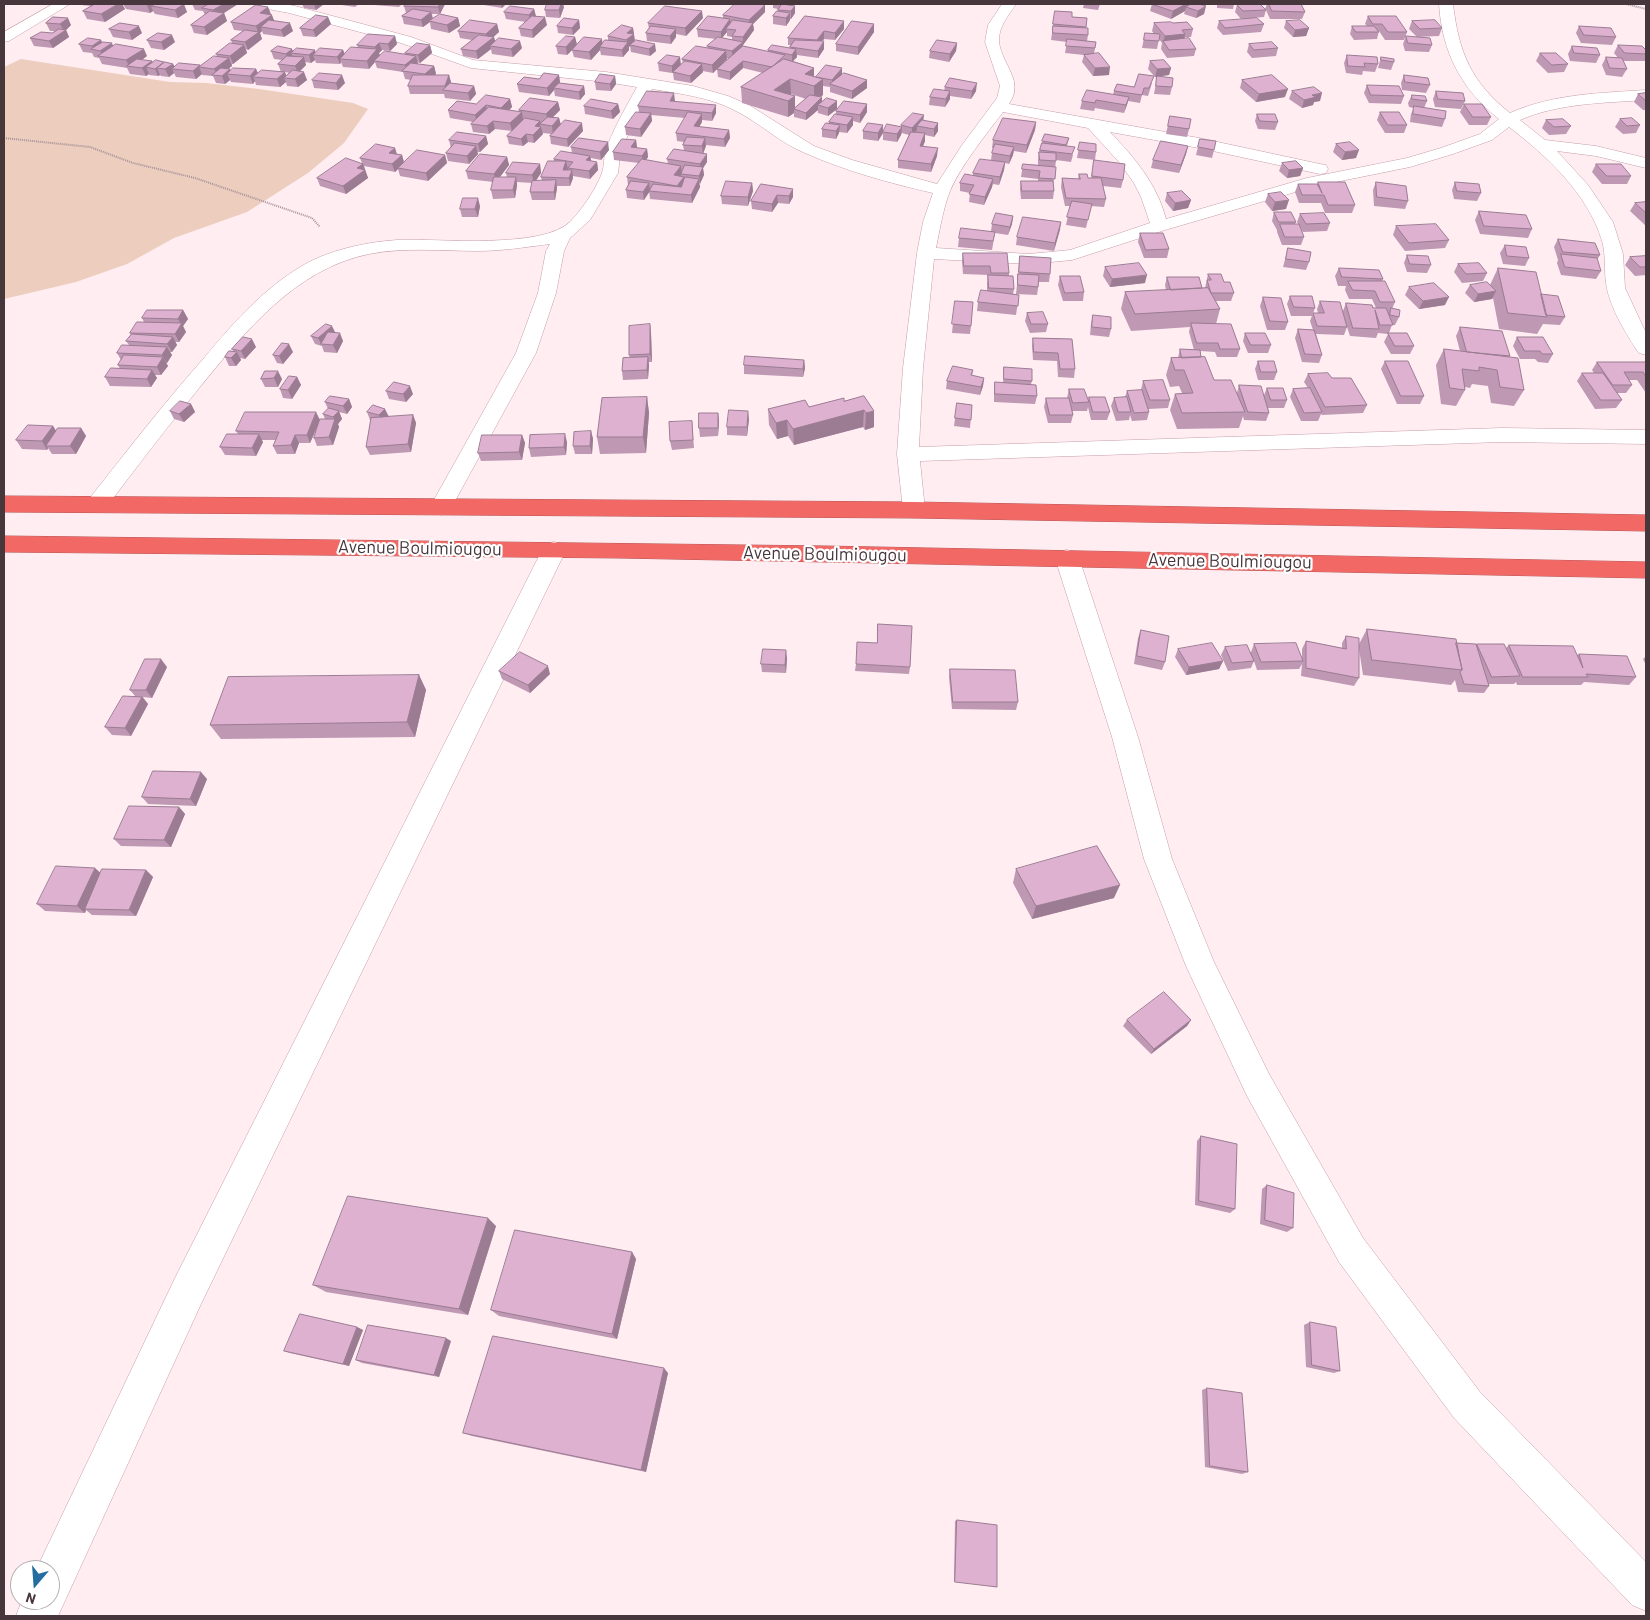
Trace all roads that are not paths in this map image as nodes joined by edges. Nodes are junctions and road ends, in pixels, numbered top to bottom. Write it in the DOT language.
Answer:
graph roads {
  1 [pos="63,4"];
  2 [pos="262,4"];
  3 [pos="1009,4"];
  4 [pos="1446,4"];
  5 [pos="295,6"];
  6 [pos="4,38"];
  7 [pos="647,83"];
  8 [pos="1646,95"];
  9 [pos="1000,107"];
  10 [pos="1509,119"];
  11 [pos="1093,124"];
  12 [pos="1540,144"];
  13 [pos="1646,163"];
  14 [pos="1345,175"];
  15 [pos="942,190"];
  16 [pos="1159,226"];
  17 [pos="563,235"];
  18 [pos="926,253"];
  19 [pos="1646,349"];
  20 [pos="1646,437"];
  21 [pos="908,454"];
  22 [pos="4,504"];
  23 [pos="97,504"];
  24 [pos="441,507"];
  25 [pos="914,510"];
  26 [pos="1646,523"];
  27 [pos="4,544"];
  28 [pos="554,550"];
  29 [pos="1067,558"];
  30 [pos="1646,570"];
  31 [pos="60,1565"];
  32 [pos="1646,1591"];
  1 -- 6 [label="street"];
  2 -- 5 [label="street"];
  3 -- 9 [label="street"];
  4 -- 10 [label="street"];
  5 -- 7 [label="street"];
  7 -- 15 [label="street"];
  7 -- 17 [label="street"];
  8 -- 10 [label="street"];
  9 -- 11 [label="street"];
  9 -- 15 [label="street"];
  10 -- 12 [label="street"];
  10 -- 14 [label="street"];
  11 -- 14 [label="street"];
  11 -- 16 [label="street"];
  12 -- 13 [label="street"];
  12 -- 19 [label="street"];
  14 -- 16 [label="street"];
  15 -- 18 [label="street"];
  16 -- 18 [label="street"];
  17 -- 23 [label="street"];
  17 -- 24 [label="street"];
  18 -- 21 [label="street"];
  20 -- 21 [label="street"];
  21 -- 25 [label="street"];
  22 -- 23 [label="highway"];
  23 -- 24 [label="highway"];
  24 -- 25 [label="highway"];
  25 -- 26 [label="highway"];
  27 -- 28 [label="highway, Avenue Boulmiougou"];
  28 -- 29 [label="highway, Avenue Boulmiougou"];
  28 -- 31 [label="street"];
  29 -- 30 [label="highway, Avenue Boulmiougou"];
  29 -- 32 [label="street"];
}
